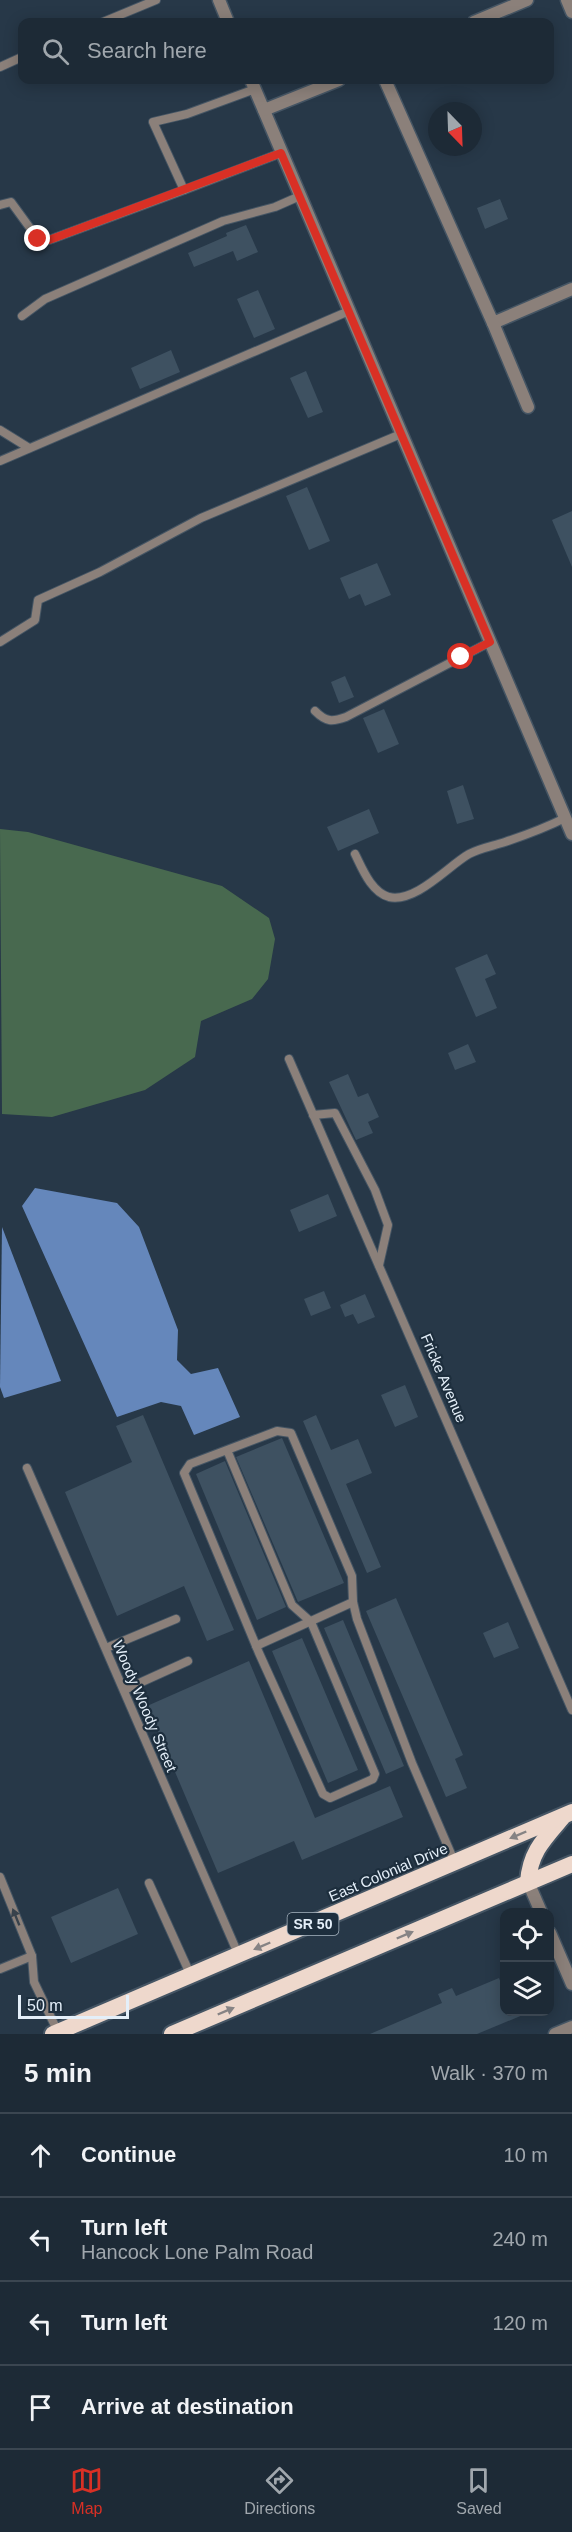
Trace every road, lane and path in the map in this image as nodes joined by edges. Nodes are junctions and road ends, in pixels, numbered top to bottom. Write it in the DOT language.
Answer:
graph roads {
  1 [pos="156,0"];
  2 [pos="219,0"];
  3 [pos="527,0"];
  4 [pos="567,0"];
  5 [pos="572,12"];
  6 [pos="113,18"];
  7 [pos="226,18"];
  8 [pos="484,18"];
  9 [pos="18,59"];
  10 [pos="0,67"];
  11 [pos="253,84"];
  12 [pos="329,84"];
  13 [pos="387,84"];
  14 [pos="264,110"];
  15 [pos="281,153"];
  16 [pos="184,190"];
  17 [pos="300,196"];
  18 [pos="0,205"];
  19 [pos="572,289"];
  20 [pos="349,311"];
  21 [pos="22,316"];
  22 [pos="492,323"];
  23 [pos="528,407"];
  24 [pos="0,430"];
  25 [pos="402,434"];
  26 [pos="29,448"];
  27 [pos="0,461"];
  28 [pos="0,642"];
  29 [pos="490,642"];
  30 [pos="315,711"];
  31 [pos="566,819"];
  32 [pos="572,834"];
  33 [pos="356,854"];
  34 [pos="289,1059"];
  35 [pos="314,1115"];
  36 [pos="379,1265"];
  37 [pos="227,1450"];
  38 [pos="27,1468"];
  39 [pos="353,1602"];
  40 [pos="176,1619"];
  41 [pos="311,1622"];
  42 [pos="256,1646"];
  43 [pos="106,1648"];
  44 [pos="188,1660"];
  45 [pos="124,1690"];
  46 [pos="572,1710"];
  47 [pos="568,1814"];
  48 [pos="455,1863"];
  49 [pos="572,1864"];
  50 [pos="0,1878"];
  51 [pos="528,1882"];
  52 [pos="149,1883"];
  53 [pos="539,1908"];
  54 [pos="554,1944"];
  55 [pos="32,1956"];
  56 [pos="239,1956"];
  57 [pos="0,1969"];
  58 [pos="191,1976"];
  59 [pos="572,1984"];
  60 [pos="572,2027"];
  61 [pos="56,2033"];
  62 [pos="172,2034"];
  63 [pos="555,2034"];
  1 -- 6 [label="lane"];
  2 -- 7 [label="street"];
  3 -- 8 [label="street"];
  4 -- 5 [label="street"];
  9 -- 10 [label="lane"];
  11 -- 14 [label="street"];
  11 -- 16 [label="lane"];
  12 -- 14 [label="street"];
  13 -- 22 [label="street"];
  14 -- 15 [label="street"];
  15 -- 16 [label="lane"];
  15 -- 17 [label="street"];
  16 -- 18 [label="lane"];
  17 -- 20 [label="street"];
  17 -- 21 [label="lane"];
  19 -- 22 [label="street"];
  20 -- 25 [label="street"];
  20 -- 26 [label="lane"];
  22 -- 23 [label="street"];
  24 -- 26 [label="lane"];
  25 -- 28 [label="lane"];
  25 -- 29 [label="street"];
  26 -- 27 [label="lane"];
  29 -- 30 [label="lane"];
  29 -- 31 [label="street"];
  31 -- 32 [label="street"];
  31 -- 33 [label="lane"];
  34 -- 35 [label="lane, Fricke Avenue"];
  35 -- 36 [label="lane, Fricke Avenue"];
  35 -- 36 [label="lane"];
  36 -- 46 [label="lane, Fricke Avenue"];
  37 -- 39 [label="lane"];
  37 -- 41 [label="lane"];
  37 -- 42 [label="lane"];
  38 -- 43 [label="lane, Woody Woody Street"];
  39 -- 41 [label="lane"];
  39 -- 48 [label="lane"];
  40 -- 43 [label="lane"];
  41 -- 42 [label="lane"];
  41 -- 42 [label="lane"];
  43 -- 45 [label="lane, Woody Woody Street"];
  44 -- 45 [label="lane"];
  45 -- 56 [label="lane, Woody Woody Street"];
  47 -- 48 [label="highway, East Colonial Drive / SR 50, one-way"];
  47 -- 51 [label="highway"];
  48 -- 56 [label="highway, East Colonial Drive / SR 50, one-way"];
  49 -- 51 [label="highway"];
  55 -- 50 [label="lane, one-way"];
  51 -- 53 [label="street"];
  62 -- 51 [label="highway, one-way"];
  52 -- 58 [label="lane"];
  54 -- 59 [label="street"];
  55 -- 57 [label="lane"];
  55 -- 61 [label="lane"];
  56 -- 58 [label="highway, East Colonial Drive / SR 50"];
  58 -- 61 [label="highway, East Colonial Drive / SR 50"];
  60 -- 63 [label="street"];
}
